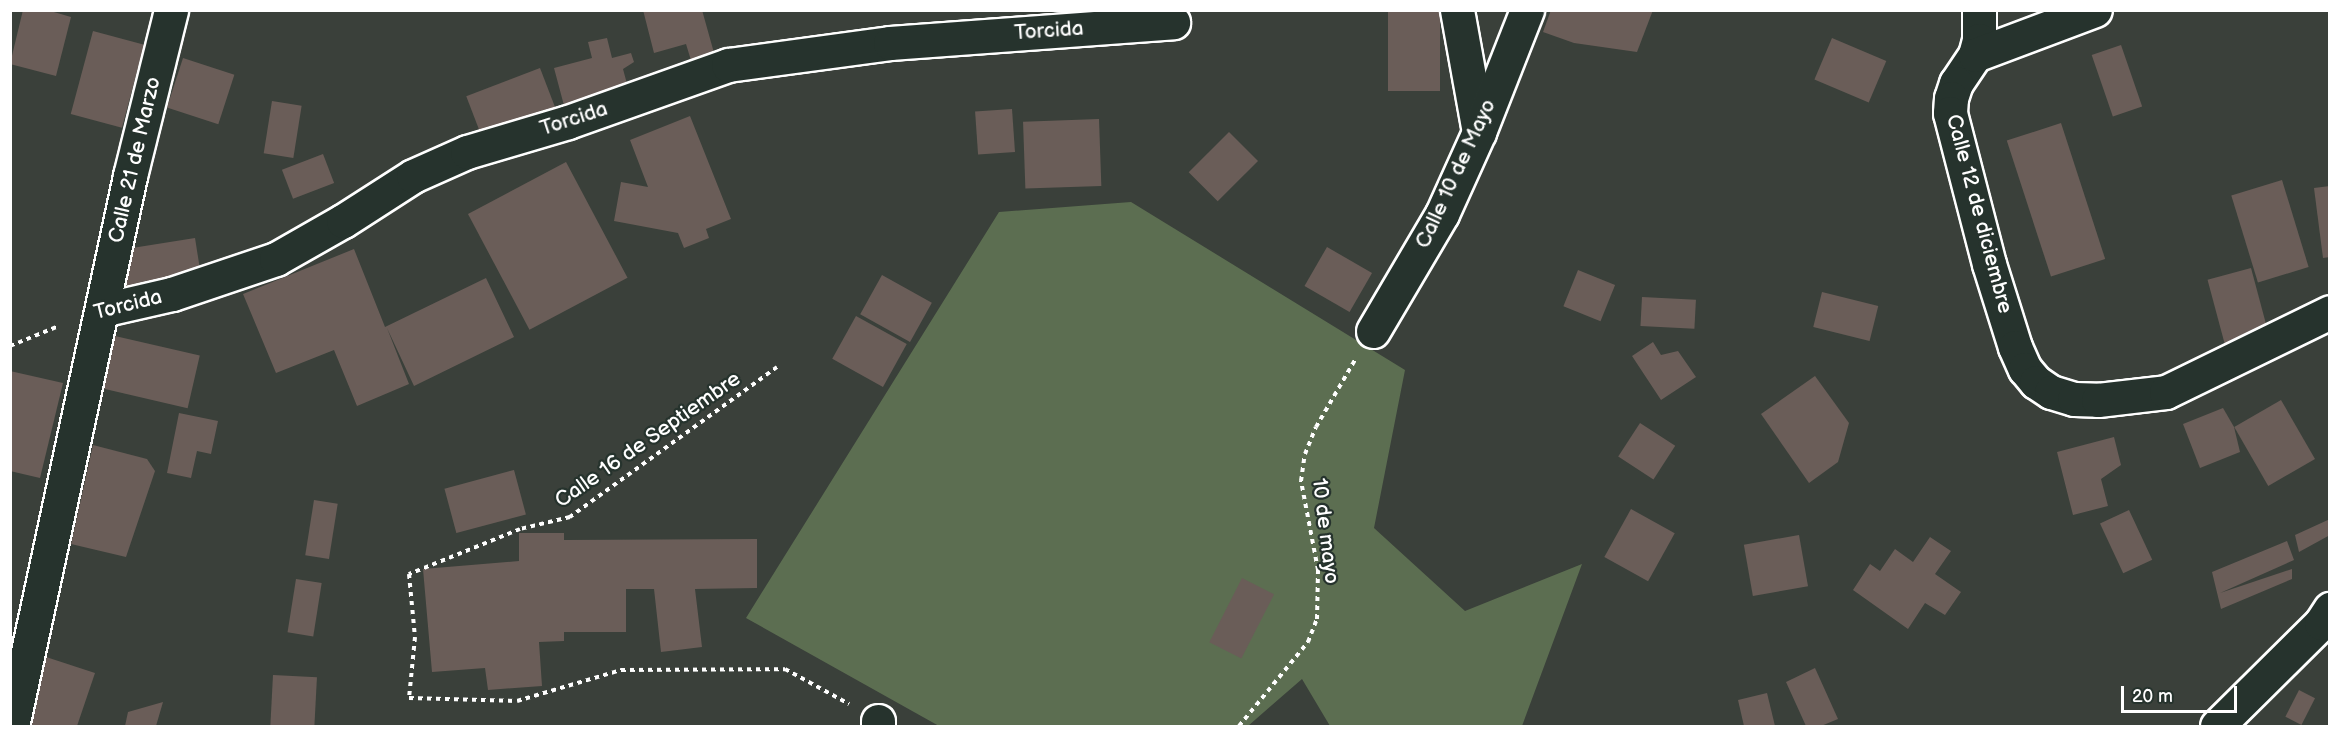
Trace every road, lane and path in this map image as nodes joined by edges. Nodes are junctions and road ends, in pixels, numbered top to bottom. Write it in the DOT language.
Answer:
graph roads {
  1 [pos="171,10"];
  2 [pos="1457,10"];
  3 [pos="1527,10"];
  4 [pos="1979,10"];
  5 [pos="2095,10"];
  6 [pos="1173,22"];
  7 [pos="1975,55"];
  8 [pos="1479,132"];
  9 [pos="102,310"];
  10 [pos="2330,312"];
  11 [pos="1373,331"];
  12 [pos="10,346"];
  13 [pos="777,367"];
  14 [pos="2330,609"];
  15 [pos="878,724"];
  16 [pos="12,726"];
  17 [pos="1239,726"];
  18 [pos="2217,726"];
  1 -- 9 [label="street, Calle 21 de Marzo"];
  2 -- 8 [label="street"];
  3 -- 8 [label="street, Calle 10 de Mayo"];
  4 -- 7 [label="street, Calle 12 de diciembre"];
  5 -- 7 [label="street"];
  6 -- 9 [label="street, Torcida"];
  7 -- 10 [label="street, Calle 12 de diciembre"];
  8 -- 11 [label="street, Calle 10 de Mayo"];
  9 -- 12 [label="path, Torcida"];
  9 -- 16 [label="street, Calle 21 de Marzo"];
  11 -- 17 [label="path, 10 de mayo"];
  13 -- 15 [label="path, Calle 16 de Septiembre"];
  14 -- 18 [label="street"];
}
